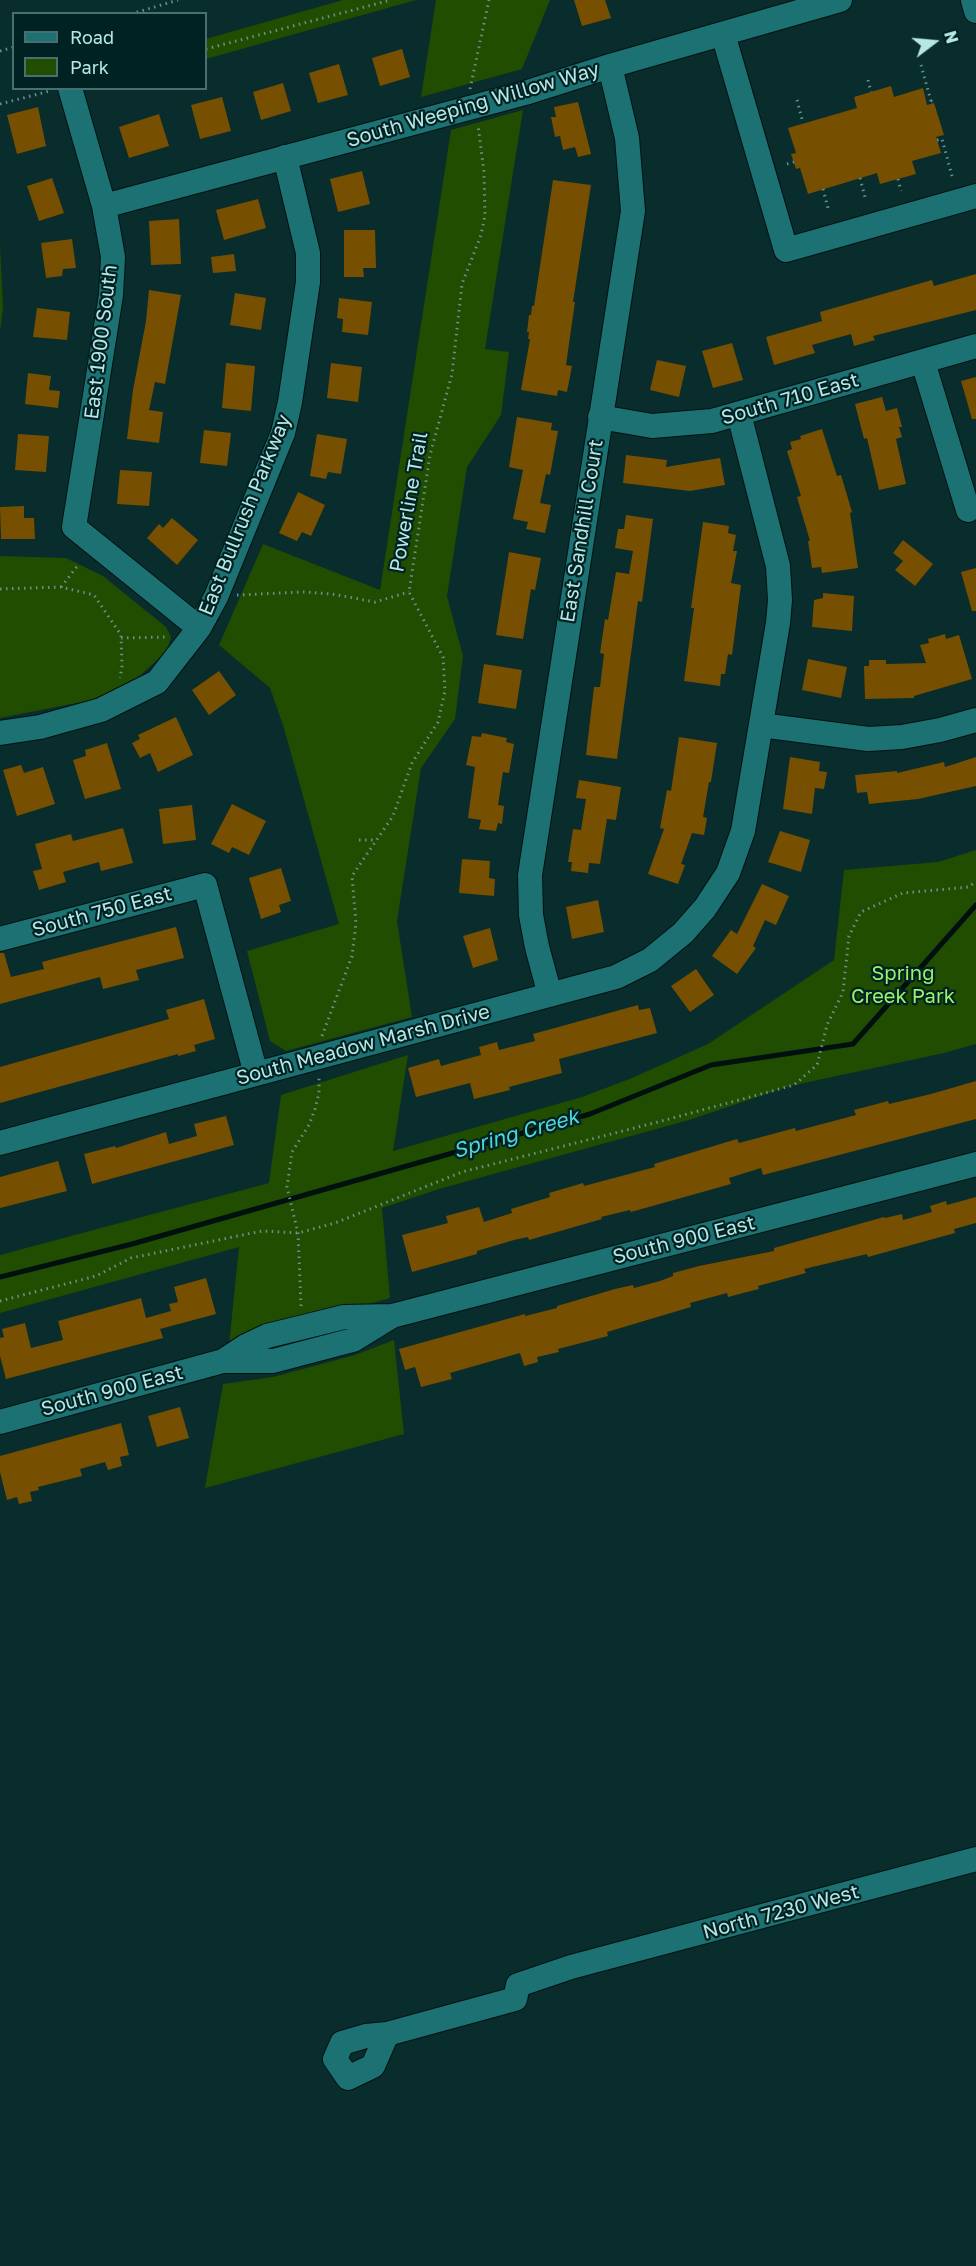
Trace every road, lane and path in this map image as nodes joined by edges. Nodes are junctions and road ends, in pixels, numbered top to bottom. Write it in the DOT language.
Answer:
graph roads {
  1 [pos="178,0"];
  2 [pos="392,0"];
  3 [pos="489,0"];
  4 [pos="840,0"];
  5 [pos="973,0"];
  6 [pos="976,11"];
  7 [pos="138,12"];
  8 [pos="723,34"];
  9 [pos="207,50"];
  10 [pos="921,65"];
  11 [pos="610,66"];
  12 [pos="868,80"];
  13 [pos="470,86"];
  14 [pos="57,90"];
  15 [pos="61,90"];
  16 [pos="871,92"];
  17 [pos="797,100"];
  18 [pos="927,102"];
  19 [pos="0,104"];
  20 [pos="476,118"];
  21 [pos="803,123"];
  22 [pos="937,140"];
  23 [pos="285,157"];
  24 [pos="794,162"];
  25 [pos="787,164"];
  26 [pos="952,176"];
  27 [pos="860,178"];
  28 [pos="898,179"];
  29 [pos="823,189"];
  30 [pos="901,191"];
  31 [pos="976,196"];
  32 [pos="866,201"];
  33 [pos="104,206"];
  34 [pos="829,212"];
  35 [pos="976,346"];
  36 [pos="923,362"];
  37 [pos="739,414"];
  38 [pos="600,417"];
  39 [pos="968,510"];
  40 [pos="79,564"];
  41 [pos="61,587"];
  42 [pos="0,589"];
  43 [pos="409,592"];
  44 [pos="236,595"];
  45 [pos="199,628"];
  46 [pos="171,637"];
  47 [pos="121,638"];
  48 [pos="119,685"];
  49 [pos="976,720"];
  50 [pos="761,725"];
  51 [pos="0,733"];
  52 [pos="359,840"];
  53 [pos="377,840"];
  54 [pos="976,881"];
  55 [pos="0,939"];
  56 [pos="550,995"];
  57 [pos="321,1039"];
  58 [pos="319,1073"];
  59 [pos="256,1074"];
  60 [pos="0,1143"];
  61 [pos="976,1164"];
  62 [pos="298,1233"];
  63 [pos="0,1301"];
  64 [pos="301,1308"];
  65 [pos="0,1422"];
  66 [pos="976,1859"];
  67 [pos="387,2034"];
  1 -- 7 [label="path"];
  2 -- 9 [label="path"];
  3 -- 13 [label="path"];
  4 -- 8 [label="street, South Weeping Willow Way"];
  5 -- 6 [label="street"];
  8 -- 11 [label="street, South Weeping Willow Way"];
  8 -- 31 [label="street"];
  10 -- 18 [label="path"];
  11 -- 23 [label="street, South Weeping Willow Way"];
  11 -- 38 [label="street, East Sandhill Court"];
  12 -- 16 [label="path"];
  14 -- 19 [label="path"];
  15 -- 33 [label="street, East 1900 South"];
  17 -- 21 [label="path"];
  20 -- 43 [label="path, Powerline Trail"];
  22 -- 26 [label="path"];
  23 -- 33 [label="street, South Weeping Willow Way"];
  23 -- 45 [label="street, East Bullrush Parkway"];
  24 -- 25 [label="path"];
  27 -- 32 [label="path"];
  28 -- 30 [label="path"];
  29 -- 34 [label="path"];
  33 -- 45 [label="street, East 1900 South"];
  35 -- 36 [label="street, South 710 East"];
  36 -- 37 [label="street, South 710 East"];
  36 -- 39 [label="street"];
  37 -- 38 [label="street, South 710 East"];
  37 -- 50 [label="street, South Meadow Marsh Drive"];
  38 -- 56 [label="street, East Sandhill Court"];
  40 -- 41 [label="path"];
  41 -- 42 [label="path"];
  41 -- 47 [label="path"];
  43 -- 44 [label="path"];
  43 -- 53 [label="path, Powerline Trail"];
  45 -- 51 [label="street, East Bullrush Parkway"];
  46 -- 47 [label="path"];
  47 -- 48 [label="path"];
  49 -- 50 [label="street"];
  50 -- 56 [label="street, South Meadow Marsh Drive"];
  52 -- 53 [label="path"];
  53 -- 57 [label="path, Powerline Trail"];
  54 -- 62 [label="path"];
  55 -- 59 [label="street, South 750 East"];
  56 -- 59 [label="street, South Meadow Marsh Drive"];
  58 -- 62 [label="path"];
  59 -- 60 [label="street, South Meadow Marsh Drive"];
  61 -- 65 [label="street, South 900 East"];
  62 -- 63 [label="path"];
  62 -- 64 [label="path"];
  66 -- 67 [label="street, North 7230 West"];
}
